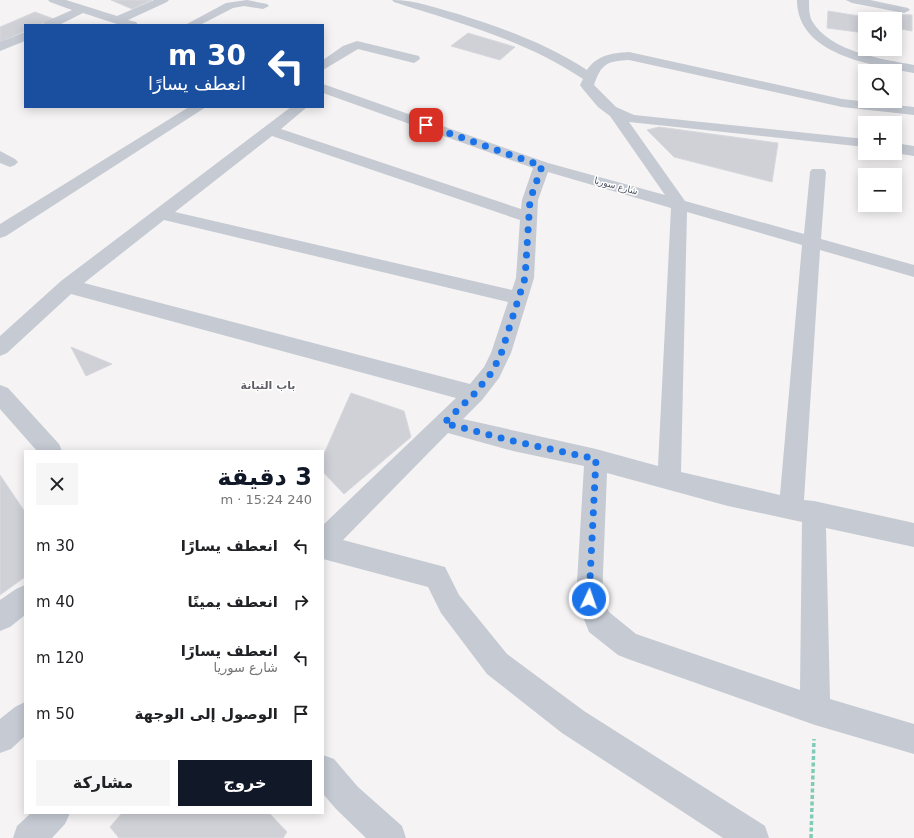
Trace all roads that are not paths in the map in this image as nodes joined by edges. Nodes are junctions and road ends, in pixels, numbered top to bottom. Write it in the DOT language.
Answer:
graph roads {
  1 [pos="54,0"];
  2 [pos="163,0"];
  3 [pos="398,0"];
  4 [pos="802,0"];
  5 [pos="852,0"];
  6 [pos="914,3"];
  7 [pos="903,5"];
  8 [pos="262,6"];
  9 [pos="84,10"];
  10 [pos="118,20"];
  11 [pos="51,24"];
  12 [pos="129,24"];
  13 [pos="193,24"];
  14 [pos="24,36"];
  15 [pos="0,47"];
  16 [pos="414,59"];
  17 [pos="324,65"];
  18 [pos="914,69"];
  19 [pos="590,77"];
  20 [pos="324,89"];
  21 [pos="197,108"];
  22 [pos="299,108"];
  23 [pos="914,110"];
  24 [pos="615,113"];
  25 [pos="269,130"];
  26 [pos="858,142"];
  27 [pos="902,149"];
  28 [pos="914,151"];
  29 [pos="542,166"];
  30 [pos="818,172"];
  31 [pos="679,204"];
  32 [pos="160,214"];
  33 [pos="528,217"];
  34 [pos="0,232"];
  35 [pos="811,242"];
  36 [pos="914,271"];
  37 [pos="68,286"];
  38 [pos="519,298"];
  39 [pos="0,348"];
  40 [pos="0,394"];
  41 [pos="474,394"];
  42 [pos="444,423"];
  43 [pos="50,450"];
  44 [pos="596,459"];
  45 [pos="669,478"];
  46 [pos="802,510"];
  47 [pos="914,535"];
  48 [pos="324,541"];
  49 [pos="324,547"];
  50 [pos="24,599"];
  51 [pos="0,617"];
  52 [pos="815,710"];
  53 [pos="24,718"];
  54 [pos="0,738"];
  55 [pos="914,739"];
  56 [pos="324,771"];
  57 [pos="53,814"];
  58 [pos="29,838"];
  59 [pos="390,838"];
  60 [pos="753,838"];
  1 -- 9 [label="street"];
  2 -- 10 [label="street"];
  3 -- 19 [label="street"];
  4 -- 18 [label="street"];
  5 -- 7 [label="street"];
  6 -- 7 [label="street"];
  8 -- 13 [label="street"];
  9 -- 10 [label="street"];
  9 -- 11 [label="street"];
  10 -- 12 [label="street"];
  14 -- 15 [label="street"];
  16 -- 17 [label="street"];
  19 -- 23 [label="street"];
  19 -- 24 [label="street"];
  20 -- 29 [label="street, شارع سوريا"];
  21 -- 34 [label="street"];
  22 -- 25 [label="street"];
  24 -- 26 [label="street"];
  24 -- 31 [label="street"];
  25 -- 32 [label="street"];
  25 -- 33 [label="street"];
  27 -- 28 [label="street"];
  29 -- 31 [label="street, شارع سوريا"];
  29 -- 33 [label="street"];
  30 -- 35 [label="street"];
  31 -- 35 [label="street, شارع سوريا"];
  31 -- 45 [label="street"];
  32 -- 37 [label="street"];
  32 -- 38 [label="street"];
  33 -- 38 [label="street"];
  35 -- 36 [label="street, شارع سوريا"];
  35 -- 46 [label="street"];
  37 -- 39 [label="street"];
  37 -- 41 [label="street"];
  38 -- 41 [label="street"];
  40 -- 43 [label="street"];
  41 -- 42 [label="street"];
  42 -- 44 [label="street"];
  42 -- 48 [label="street"];
  44 -- 45 [label="street"];
  44 -- 52 [label="street"];
  45 -- 46 [label="street"];
  46 -- 47 [label="street"];
  46 -- 52 [label="street"];
  49 -- 60 [label="street"];
  50 -- 51 [label="street"];
  52 -- 55 [label="street"];
  53 -- 54 [label="street"];
  56 -- 59 [label="street"];
  57 -- 58 [label="street"];
}
